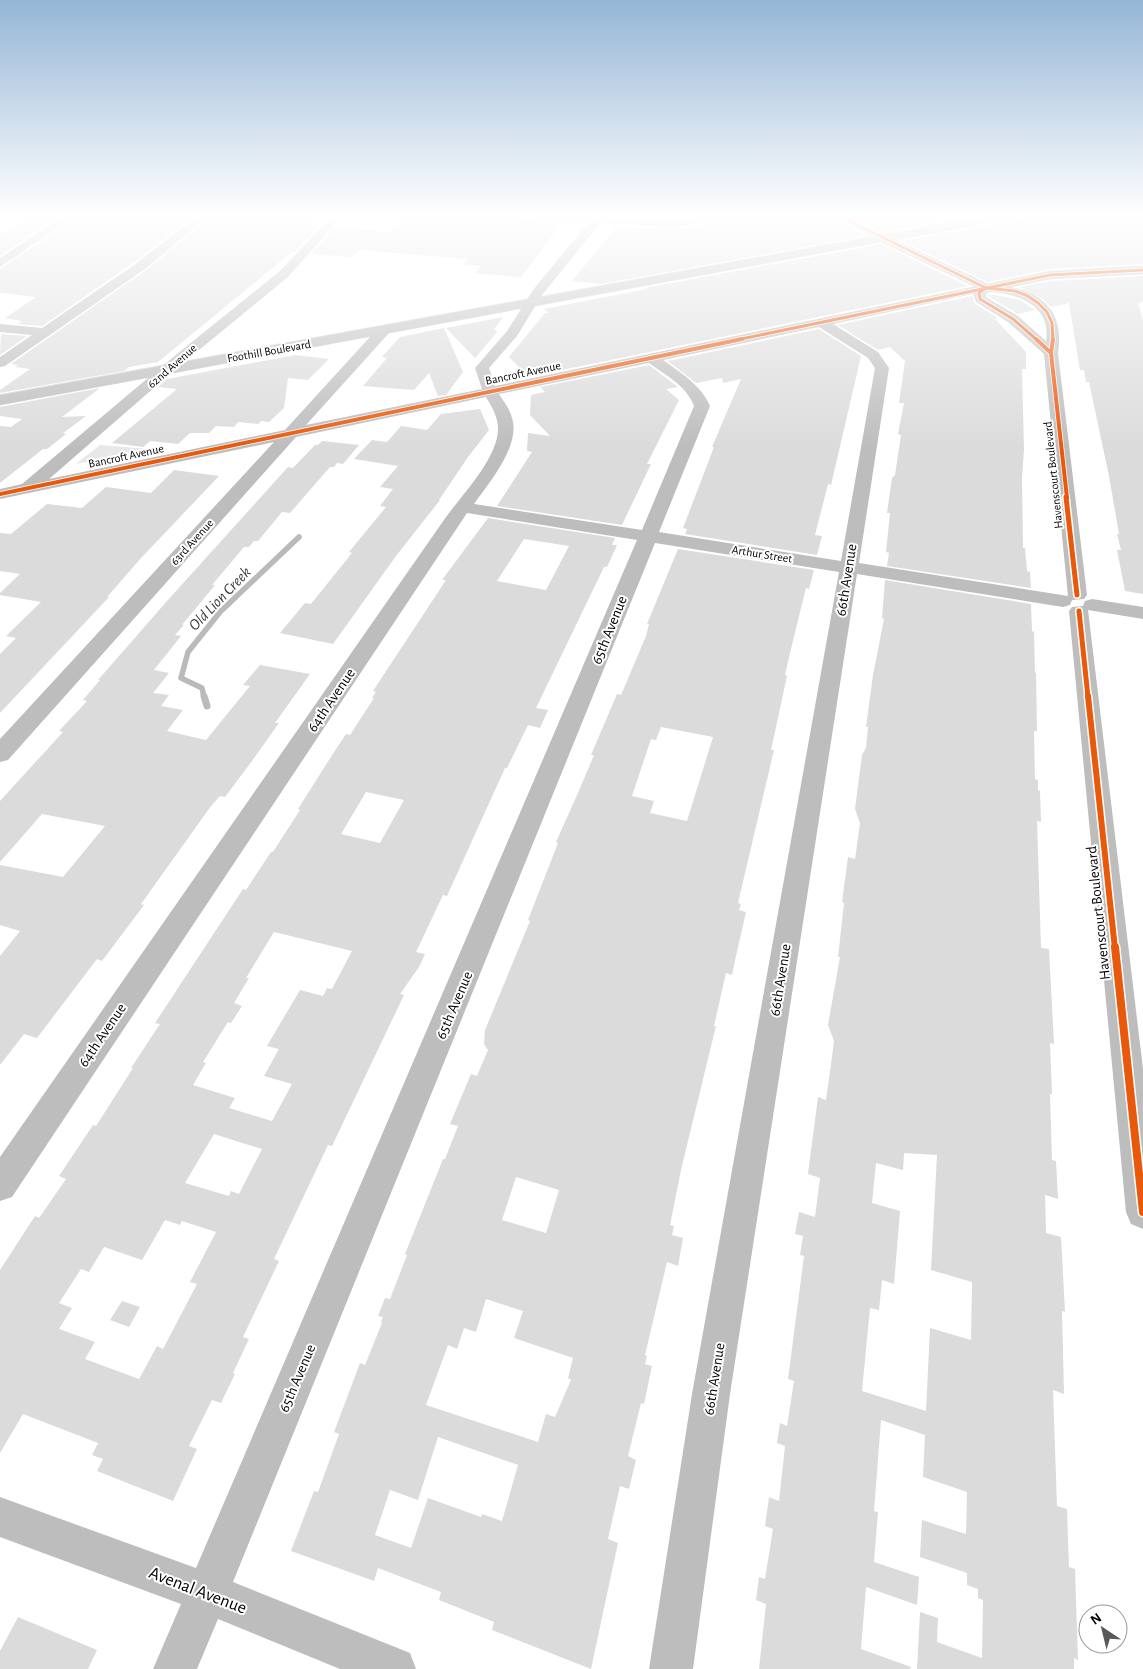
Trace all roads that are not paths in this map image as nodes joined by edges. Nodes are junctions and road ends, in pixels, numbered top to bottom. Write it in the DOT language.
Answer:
graph roads {
  1 [pos="102,293"];
  2 [pos="261,293"];
  3 [pos="539,293"];
  4 [pos="587,293"];
  5 [pos="962,293"];
  6 [pos="980,293"];
  7 [pos="1021,293"];
  8 [pos="531,303"];
  9 [pos="821,322"];
  10 [pos="0,328"];
  11 [pos="384,330"];
  12 [pos="43,332"];
  13 [pos="1051,353"];
  14 [pos="650,357"];
  15 [pos="0,363"];
  16 [pos="166,370"];
  17 [pos="490,392"];
  18 [pos="0,400"];
  19 [pos="289,433"];
  20 [pos="26,488"];
  21 [pos="4,500"];
  22 [pos="462,507"];
  23 [pos="647,536"];
  24 [pos="848,567"];
  25 [pos="1077,603"];
  26 [pos="1143,613"];
  27 [pos="3,747"];
  28 [pos="0,1184"];
  29 [pos="1143,1212"];
  30 [pos="0,1516"];
  31 [pos="208,1593"];
  32 [pos="175,1669"];
  33 [pos="394,1669"];
  34 [pos="671,1669"];
  1 -- 12 [label="street"];
  2 -- 16 [label="street, 62nd Avenue"];
  3 -- 8 [label="street, 64th Avenue"];
  4 -- 8 [label="main road, Foothill Boulevard"];
  5 -- 9 [label="street, Bancroft Avenue"];
  6 -- 13 [label="street"];
  7 -- 13 [label="street, Havenscourt Boulevard"];
  8 -- 11 [label="main road, Foothill Boulevard"];
  8 -- 17 [label="street, 64th Avenue"];
  9 -- 14 [label="street, Bancroft Avenue"];
  9 -- 24 [label="street, 66th Avenue"];
  10 -- 12 [label="street"];
  11 -- 16 [label="main road, Foothill Boulevard"];
  11 -- 19 [label="street, 63rd Avenue"];
  12 -- 15 [label="street"];
  13 -- 25 [label="street, Havenscourt Boulevard"];
  14 -- 17 [label="street, Bancroft Avenue"];
  14 -- 23 [label="street, 65th Avenue"];
  16 -- 18 [label="main road, Foothill Boulevard"];
  16 -- 20 [label="street, 62nd Avenue"];
  17 -- 19 [label="street, Bancroft Avenue"];
  17 -- 22 [label="street, 64th Avenue"];
  19 -- 20 [label="street, Bancroft Avenue"];
  19 -- 27 [label="street, 63rd Avenue"];
  20 -- 21 [label="street, Bancroft Avenue"];
  22 -- 23 [label="street, Arthur Street"];
  22 -- 28 [label="street, 64th Avenue"];
  23 -- 24 [label="street, Arthur Street"];
  23 -- 31 [label="street, 65th Avenue"];
  24 -- 25 [label="street, Arthur Street"];
  24 -- 34 [label="street, 66th Avenue"];
  25 -- 26 [label="street, Arthur Street"];
  25 -- 29 [label="street, Havenscourt Boulevard"];
  30 -- 31 [label="street, Avenal Avenue"];
  31 -- 32 [label="street, 65th Avenue"];
  31 -- 33 [label="street, Avenal Avenue"];
}
